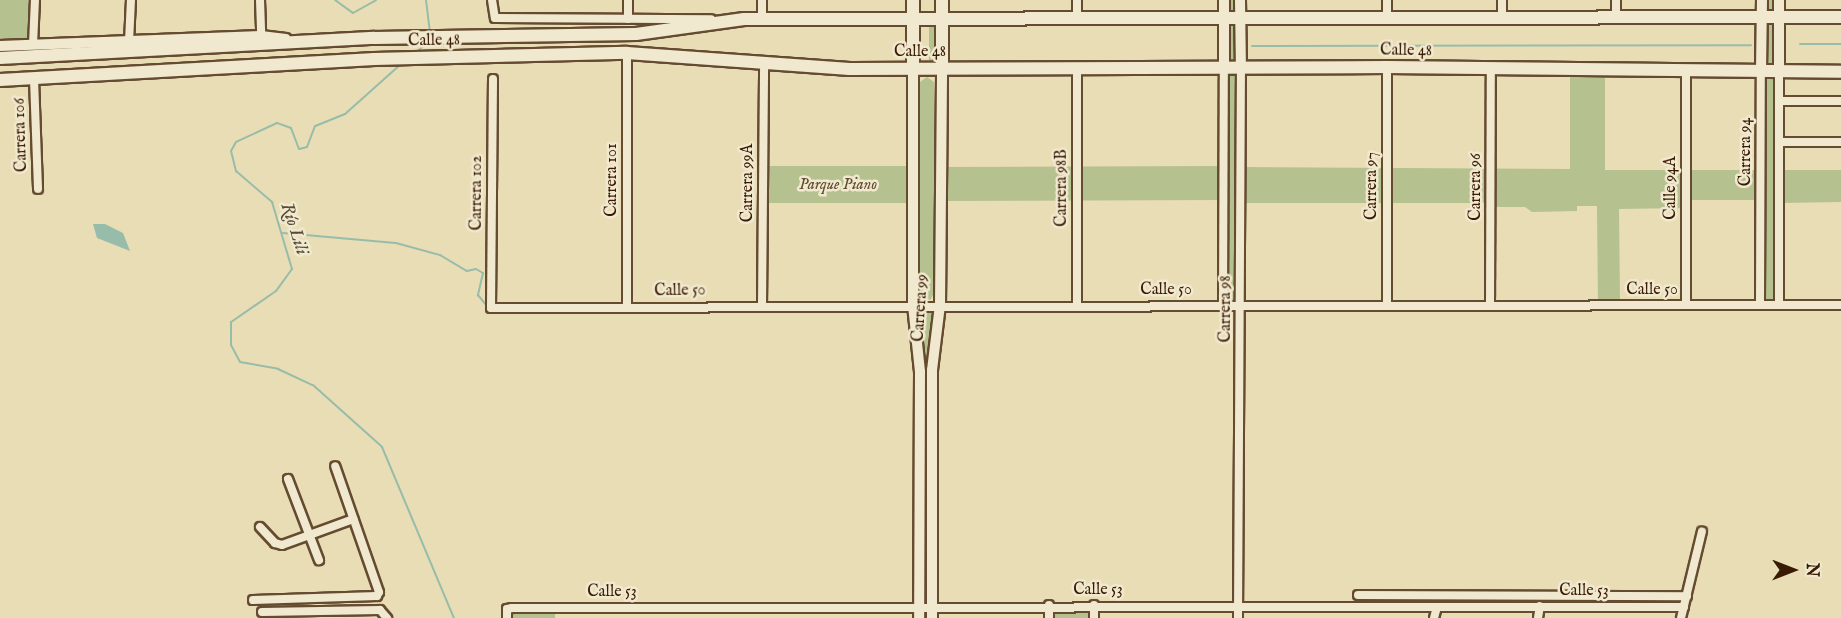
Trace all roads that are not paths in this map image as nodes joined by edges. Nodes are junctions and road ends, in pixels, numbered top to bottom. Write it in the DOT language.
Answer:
graph roads {
  1 [pos="35,0"];
  2 [pos="131,0"];
  3 [pos="260,0"];
  4 [pos="492,0"];
  5 [pos="628,0"];
  6 [pos="762,0"];
  7 [pos="913,0"];
  8 [pos="942,0"];
  9 [pos="1077,0"];
  10 [pos="1224,0"];
  11 [pos="1240,0"];
  12 [pos="1387,0"];
  13 [pos="1502,0"];
  14 [pos="1616,0"];
  15 [pos="1761,0"];
  16 [pos="1779,0"];
  17 [pos="913,16"];
  18 [pos="942,16"];
  19 [pos="1387,16"];
  20 [pos="1502,16"];
  21 [pos="1616,16"];
  22 [pos="1761,16"];
  23 [pos="1779,16"];
  24 [pos="1841,16"];
  25 [pos="1224,17"];
  26 [pos="1240,17"];
  27 [pos="1077,18"];
  28 [pos="628,19"];
  29 [pos="744,19"];
  30 [pos="762,19"];
  31 [pos="261,36"];
  32 [pos="129,42"];
  33 [pos="312,42"];
  34 [pos="33,45"];
  35 [pos="0,46"];
  36 [pos="627,53"];
  37 [pos="0,58"];
  38 [pos="764,62"];
  39 [pos="1387,67"];
  40 [pos="913,68"];
  41 [pos="1224,68"];
  42 [pos="1241,68"];
  43 [pos="1491,68"];
  44 [pos="942,69"];
  45 [pos="1077,70"];
  46 [pos="1686,70"];
  47 [pos="1761,71"];
  48 [pos="1779,72"];
  49 [pos="1841,72"];
  50 [pos="34,79"];
  51 [pos="493,79"];
  52 [pos="0,81"];
  53 [pos="1779,101"];
  54 [pos="1841,101"];
  55 [pos="1779,142"];
  56 [pos="1841,142"];
  57 [pos="38,189"];
  58 [pos="1760,304"];
  59 [pos="1779,304"];
  60 [pos="762,305"];
  61 [pos="913,305"];
  62 [pos="940,305"];
  63 [pos="1223,305"];
  64 [pos="1241,305"];
  65 [pos="1686,305"];
  66 [pos="1841,305"];
  67 [pos="627,306"];
  68 [pos="1077,306"];
  69 [pos="1387,306"];
  70 [pos="1490,306"];
  71 [pos="491,308"];
  72 [pos="334,466"];
  73 [pos="288,479"];
  74 [pos="353,519"];
  75 [pos="260,528"];
  76 [pos="1702,531"];
  77 [pos="310,535"];
  78 [pos="319,560"];
  79 [pos="1358,595"];
  80 [pos="1687,596"];
  81 [pos="919,605"];
  82 [pos="932,605"];
  83 [pos="1049,605"];
  84 [pos="1094,605"];
  85 [pos="1238,606"];
  86 [pos="1540,606"];
  87 [pos="1437,607"];
  88 [pos="1684,607"];
  89 [pos="265,615"];
  90 [pos="387,618"];
  91 [pos="507,618"];
  92 [pos="919,618"];
  93 [pos="932,618"];
  94 [pos="1049,618"];
  95 [pos="1094,618"];
  96 [pos="1238,618"];
  97 [pos="1434,618"];
  98 [pos="1538,618"];
  99 [pos="1681,618"];
  1 -- 34 [label="street"];
  2 -- 32 [label="street"];
  3 -- 31 [label="street"];
  4 -- 28 [label="street, Calle 48"];
  5 -- 28 [label="street"];
  6 -- 30 [label="street"];
  7 -- 17 [label="main road, Carrera 99"];
  8 -- 18 [label="main road, Carrera 99"];
  9 -- 27 [label="street"];
  10 -- 25 [label="street, Carrera 98"];
  11 -- 26 [label="street, Carrera 98"];
  12 -- 19 [label="street"];
  13 -- 20 [label="street"];
  14 -- 21 [label="street"];
  15 -- 22 [label="street, Carrera 94"];
  16 -- 23 [label="street, Carrera 94"];
  17 -- 18 [label="main road, Calle 48"];
  17 -- 30 [label="main road, Calle 48"];
  17 -- 40 [label="main road, Carrera 99"];
  18 -- 27 [label="main road, Calle 48"];
  18 -- 44 [label="main road, Carrera 99"];
  19 -- 20 [label="main road, Calle 48"];
  19 -- 26 [label="main road, Calle 48"];
  20 -- 21 [label="main road, Calle 48"];
  21 -- 22 [label="main road, Calle 48"];
  22 -- 23 [label="main road, Calle 48"];
  22 -- 47 [label="street, Carrera 94"];
  23 -- 24 [label="main road, Calle 48"];
  23 -- 48 [label="street, Carrera 94"];
  25 -- 26 [label="main road, Calle 48"];
  25 -- 27 [label="main road, Calle 48"];
  25 -- 41 [label="street, Carrera 98"];
  26 -- 42 [label="street, Carrera 98"];
  28 -- 29 [label="street, Calle 48"];
  29 -- 30 [label="main road, Calle 48"];
  29 -- 33 [label="main road, Calle 48"];
  31 -- 32 [label="street"];
  31 -- 33 [label="street"];
  32 -- 34 [label="street"];
  33 -- 37 [label="main road, Calle 48"];
  34 -- 35 [label="street"];
  36 -- 38 [label="main road, Calle 48"];
  36 -- 50 [label="main road, Calle 48"];
  36 -- 67 [label="street, Carrera 101"];
  38 -- 40 [label="main road, Calle 48"];
  38 -- 60 [label="street, Carrera 99A"];
  39 -- 42 [label="main road, Calle 48"];
  39 -- 43 [label="main road, Calle 48"];
  39 -- 69 [label="street, Carrera 97"];
  40 -- 44 [label="main road, Calle 48"];
  40 -- 61 [label="street, Carrera 99"];
  41 -- 42 [label="main road, Calle 48"];
  41 -- 45 [label="main road, Calle 48"];
  41 -- 63 [label="street, Carrera 98"];
  42 -- 64 [label="street, Carrera 98"];
  43 -- 46 [label="main road, Calle 48"];
  43 -- 70 [label="street, Carrera 96"];
  44 -- 45 [label="main road, Calle 48"];
  44 -- 62 [label="street, Carrera 99"];
  45 -- 68 [label="street, Carrera 98B"];
  46 -- 47 [label="main road, Calle 48"];
  46 -- 65 [label="street, Calle 94A"];
  47 -- 48 [label="main road, Calle 48"];
  47 -- 58 [label="street, Carrera 94"];
  48 -- 49 [label="main road, Calle 48"];
  48 -- 53 [label="street, Carrera 94"];
  50 -- 52 [label="main road, Calle 48"];
  50 -- 57 [label="street, Carrera 106"];
  51 -- 71 [label="street, Carrera 102"];
  53 -- 54 [label="street"];
  53 -- 55 [label="street, Carrera 94"];
  55 -- 56 [label="street"];
  55 -- 59 [label="street, Carrera 94"];
  58 -- 59 [label="street, Calle 50"];
  58 -- 65 [label="street, Calle 50"];
  59 -- 66 [label="street, Calle 50"];
  60 -- 61 [label="street, Calle 50"];
  60 -- 67 [label="street, Calle 50"];
  61 -- 62 [label="street, Calle 50"];
  61 -- 81 [label="street, Carrera 99"];
  62 -- 68 [label="street, Calle 50"];
  62 -- 82 [label="street, Carrera 99"];
  63 -- 64 [label="street, Calle 50"];
  63 -- 68 [label="street, Calle 50"];
  64 -- 69 [label="street, Calle 50"];
  64 -- 85 [label="street, Carrera 98"];
  65 -- 70 [label="street, Calle 50"];
  67 -- 71 [label="street, Calle 50"];
  69 -- 70 [label="street, Calle 50"];
  72 -- 74 [label="street"];
  73 -- 77 [label="street"];
  74 -- 77 [label="street"];
  74 -- 89 [label="street"];
  75 -- 77 [label="street"];
  76 -- 80 [label="street"];
  77 -- 78 [label="street"];
  79 -- 80 [label="street, Calle 53"];
  80 -- 88 [label="street"];
  81 -- 82 [label="street, Calle 53"];
  81 -- 91 [label="street, Calle 53"];
  81 -- 92 [label="street, Carrera 99"];
  82 -- 83 [label="street, Calle 53"];
  82 -- 93 [label="street, Carrera 99"];
  83 -- 84 [label="street, Calle 53"];
  83 -- 94 [label="street"];
  84 -- 85 [label="street, Calle 53"];
  84 -- 95 [label="street"];
  85 -- 87 [label="street, Calle 53"];
  85 -- 96 [label="street, Carrera 98"];
  86 -- 87 [label="street, Calle 53"];
  86 -- 88 [label="street, Calle 53"];
  86 -- 98 [label="street"];
  87 -- 97 [label="street"];
  88 -- 99 [label="street"];
  89 -- 90 [label="street"];
}
